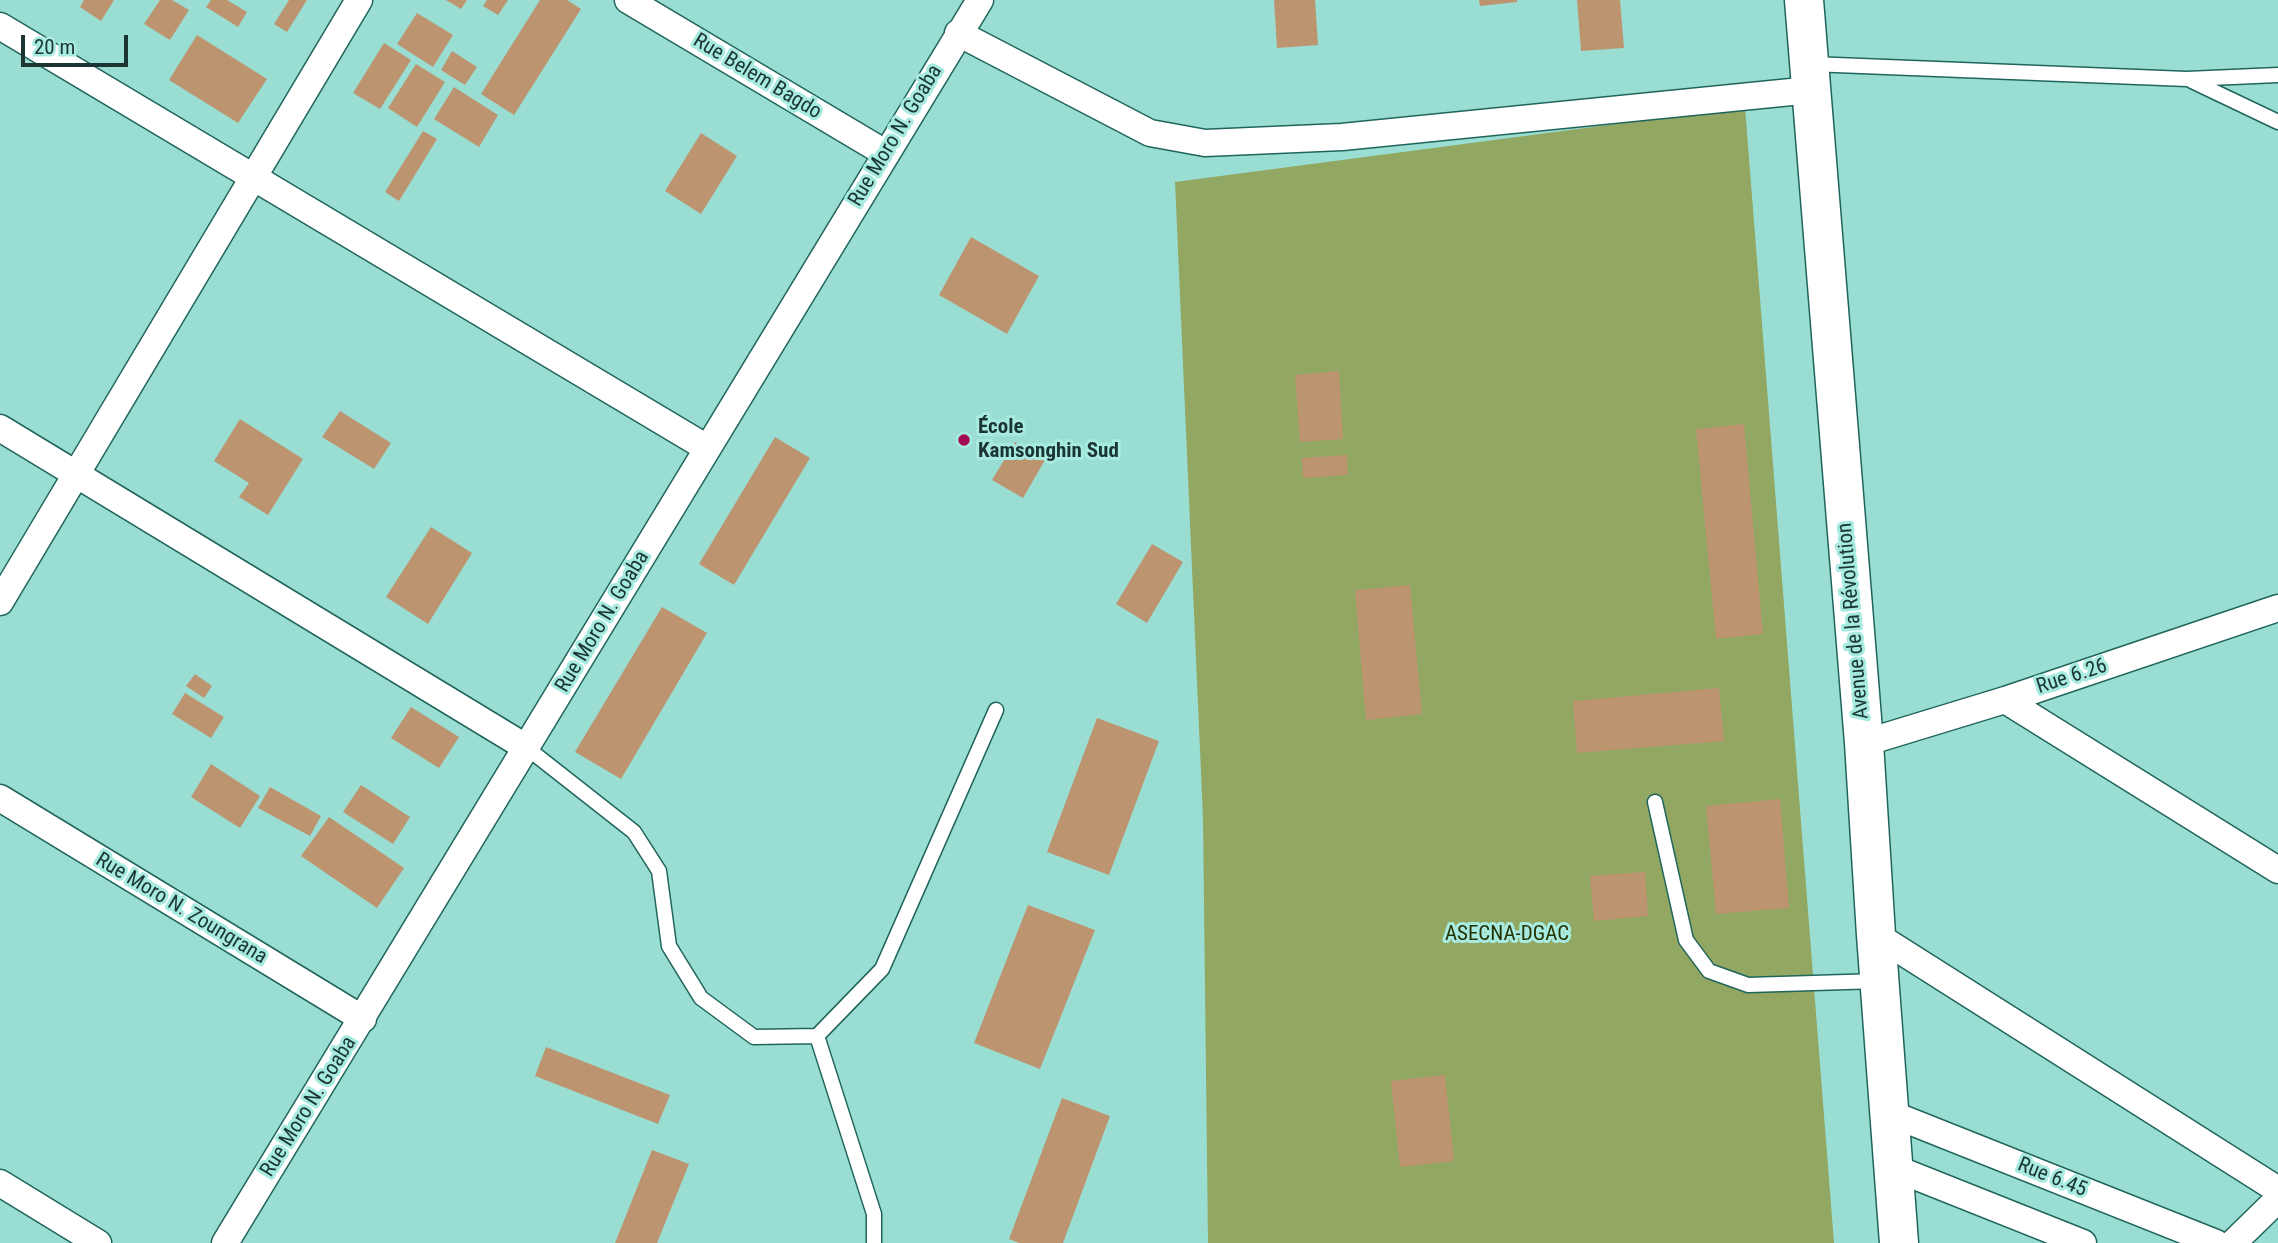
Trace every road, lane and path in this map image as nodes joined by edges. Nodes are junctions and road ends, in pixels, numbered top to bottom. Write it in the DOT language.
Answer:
graph roads {
  1 [pos="359,0"];
  2 [pos="628,0"];
  3 [pos="979,0"];
  4 [pos="1804,0"];
  5 [pos="0,26"];
  6 [pos="958,33"];
  7 [pos="2278,75"];
  8 [pos="1810,77"];
  9 [pos="2187,79"];
  10 [pos="2278,122"];
  11 [pos="885,153"];
  12 [pos="253,177"];
  13 [pos="0,428"];
  14 [pos="708,448"];
  15 [pos="77,473"];
  16 [pos="0,603"];
  17 [pos="2278,608"];
  18 [pos="2006,699"];
  19 [pos="996,710"];
  20 [pos="1864,743"];
  21 [pos="527,748"];
  22 [pos="0,798"];
  23 [pos="1655,802"];
  24 [pos="2278,870"];
  25 [pos="1876,935"];
  26 [pos="1881,981"];
  27 [pos="363,1019"];
  28 [pos="817,1036"];
  29 [pos="1889,1113"];
  30 [pos="1892,1167"];
  31 [pos="0,1183"];
  32 [pos="2278,1190"];
  33 [pos="2278,1199"];
  34 [pos="98,1243"];
  35 [pos="225,1243"];
  36 [pos="874,1243"];
  37 [pos="1899,1243"];
  38 [pos="2083,1243"];
  39 [pos="2216,1243"];
  40 [pos="2233,1243"];
  1 -- 12 [label="street"];
  2 -- 11 [label="street, Rue Belem Bagdo"];
  3 -- 6 [label="street, Rue Moro N. Goaba"];
  4 -- 8 [label="main road, Avenue de la Révolution"];
  5 -- 12 [label="street"];
  6 -- 8 [label="street"];
  6 -- 11 [label="street, Rue Moro N. Goaba"];
  7 -- 9 [label="lane"];
  8 -- 9 [label="lane"];
  8 -- 20 [label="main road, Avenue de la Révolution"];
  9 -- 10 [label="lane"];
  11 -- 14 [label="street, Rue Moro N. Goaba"];
  12 -- 14 [label="street"];
  12 -- 15 [label="street"];
  13 -- 15 [label="street"];
  14 -- 21 [label="street, Rue Moro N. Goaba"];
  15 -- 16 [label="street"];
  15 -- 21 [label="street"];
  17 -- 18 [label="street, Rue 6.26"];
  18 -- 20 [label="street, Rue 6.26"];
  18 -- 24 [label="street"];
  19 -- 28 [label="lane"];
  20 -- 25 [label="main road, Avenue de la Révolution"];
  21 -- 27 [label="street, Rue Moro N. Goaba"];
  21 -- 28 [label="lane"];
  22 -- 27 [label="street, Rue Moro N. Zoungrana"];
  23 -- 26 [label="lane"];
  25 -- 26 [label="main road, Avenue de la Révolution"];
  25 -- 32 [label="street"];
  26 -- 29 [label="main road, Avenue de la Révolution"];
  27 -- 35 [label="street, Rue Moro N. Goaba"];
  28 -- 36 [label="lane"];
  29 -- 30 [label="main road, Avenue de la Révolution"];
  29 -- 39 [label="street, Rue 6.45"];
  30 -- 37 [label="main road, Avenue de la Révolution"];
  30 -- 38 [label="street"];
  31 -- 34 [label="street"];
  33 -- 40 [label="street"];
}
